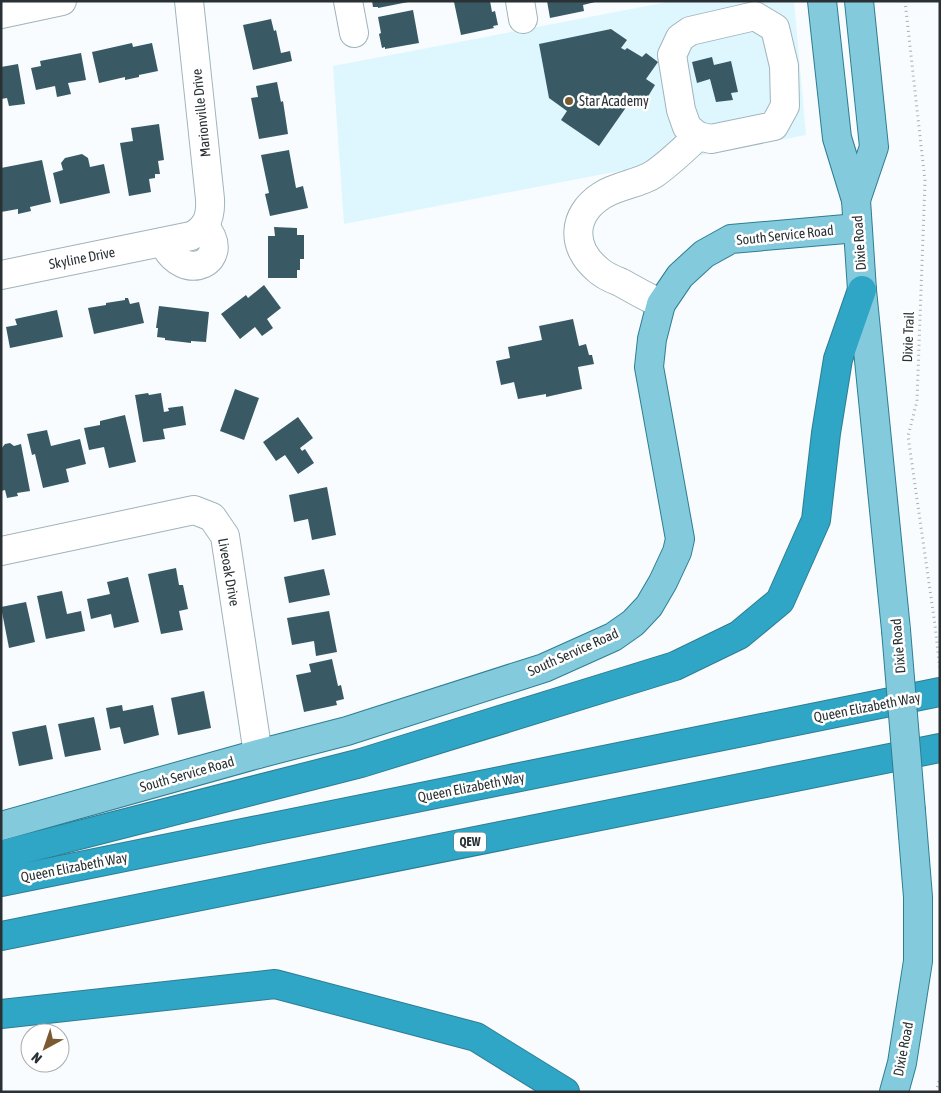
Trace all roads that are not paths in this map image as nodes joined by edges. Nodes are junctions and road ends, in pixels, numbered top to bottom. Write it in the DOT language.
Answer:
graph roads {
  1 [pos="62,1"];
  2 [pos="189,1"];
  3 [pos="348,1"];
  4 [pos="822,1"];
  5 [pos="859,1"];
  6 [pos="1,14"];
  7 [pos="354,33"];
  8 [pos="698,136"];
  9 [pos="856,200"];
  10 [pos="205,225"];
  11 [pos="857,228"];
  12 [pos="1,275"];
  13 [pos="862,290"];
  14 [pos="661,304"];
  15 [pos="1,551"];
  16 [pos="940,692"];
  17 [pos="940,748"];
  18 [pos="258,754"];
  19 [pos="1,826"];
  20 [pos="1,855"];
  21 [pos="1,882"];
  22 [pos="1,936"];
  23 [pos="1,1014"];
  24 [pos="565,1092"];
  25 [pos="894,1092"];
  1 -- 6 [label="street"];
  2 -- 10 [label="street, Marionville Drive"];
  3 -- 7 [label="street"];
  4 -- 9 [label="main road, Dixie Road"];
  5 -- 9 [label="main road, Dixie Road"];
  8 -- 8 [label="street"];
  8 -- 14 [label="street"];
  9 -- 11 [label="main road, Dixie Road"];
  10 -- 12 [label="street, Skyline Drive"];
  11 -- 13 [label="main road, Dixie Road"];
  11 -- 14 [label="main road, South Service Road"];
  13 -- 20 [label="highway"];
  13 -- 25 [label="main road, Dixie Road, bridge"];
  14 -- 18 [label="main road, South Service Road"];
  15 -- 18 [label="street, Liveoak Drive"];
  16 -- 21 [label="highway, Queen Elizabeth Way"];
  17 -- 22 [label="highway, QEW"];
  18 -- 19 [label="main road, South Service Road"];
  23 -- 24 [label="highway"];
}
